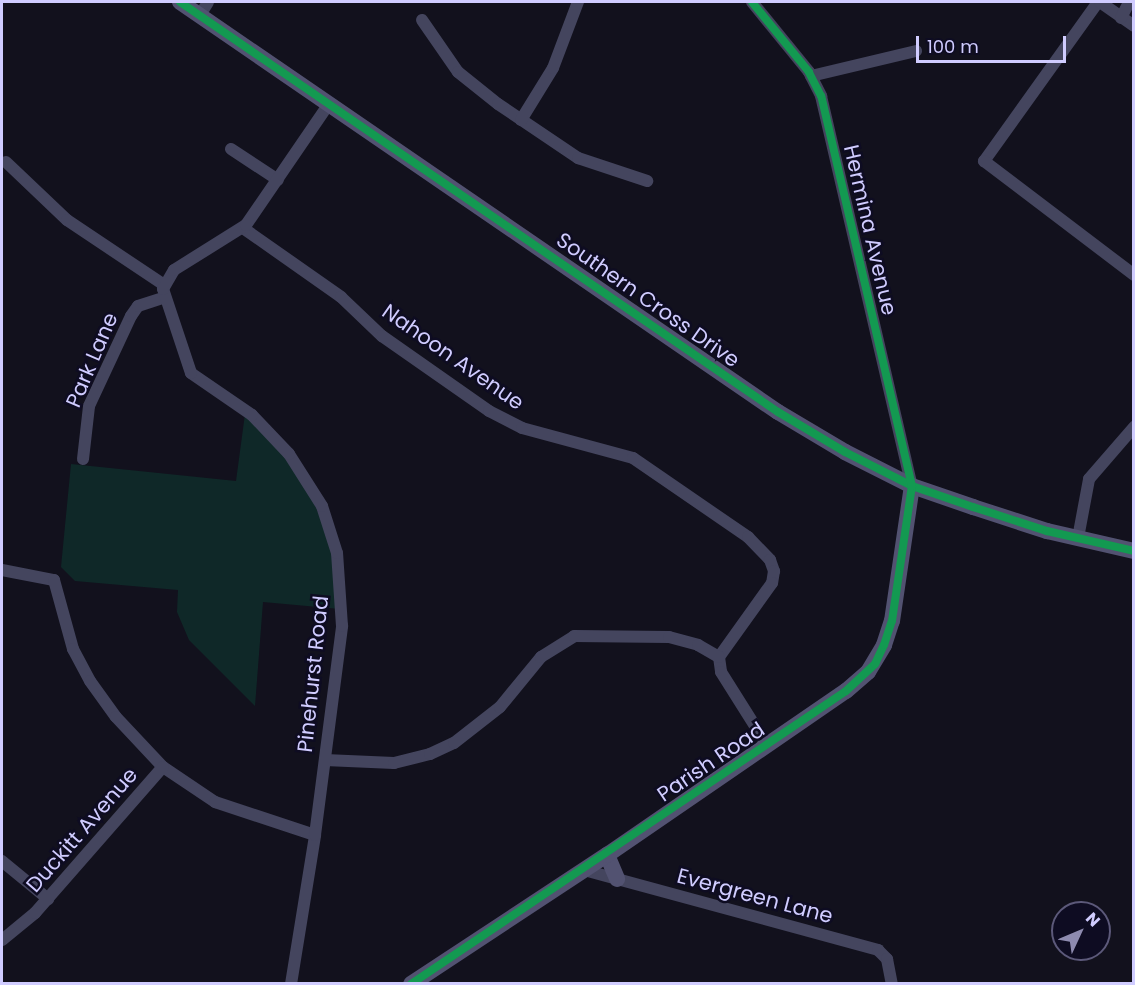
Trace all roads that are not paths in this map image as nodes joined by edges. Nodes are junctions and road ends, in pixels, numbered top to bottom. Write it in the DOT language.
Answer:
graph roads {
  1 [pos="180,2"];
  2 [pos="578,2"];
  3 [pos="752,2"];
  4 [pos="1099,2"];
  5 [pos="1129,2"];
  6 [pos="204,8"];
  7 [pos="1121,18"];
  8 [pos="422,20"];
  9 [pos="1134,26"];
  10 [pos="916,51"];
  11 [pos="811,76"];
  12 [pos="329,104"];
  13 [pos="521,120"];
  14 [pos="231,149"];
  15 [pos="6,162"];
  16 [pos="278,180"];
  17 [pos="647,181"];
  18 [pos="243,228"];
  19 [pos="1134,275"];
  20 [pos="164,291"];
  21 [pos="1134,427"];
  22 [pos="83,459"];
  23 [pos="912,486"];
  24 [pos="1078,538"];
  25 [pos="1134,550"];
  26 [pos="2,570"];
  27 [pos="719,657"];
  28 [pos="767,745"];
  29 [pos="325,760"];
  30 [pos="163,767"];
  31 [pos="315,835"];
  32 [pos="607,855"];
  33 [pos="2,861"];
  34 [pos="584,870"];
  35 [pos="617,879"];
  36 [pos="48,899"];
  37 [pos="2,940"];
  38 [pos="421,981"];
  39 [pos="291,984"];
  40 [pos="892,984"];
  1 -- 6 [label="street, Southern Cross Drive"];
  2 -- 13 [label="street"];
  3 -- 11 [label="street, Hermina Avenue"];
  4 -- 7 [label="street"];
  4 -- 19 [label="street"];
  5 -- 7 [label="street"];
  6 -- 12 [label="street, Southern Cross Drive"];
  7 -- 9 [label="street"];
  8 -- 13 [label="street"];
  10 -- 11 [label="street"];
  11 -- 23 [label="street, Hermina Avenue"];
  12 -- 16 [label="street"];
  12 -- 23 [label="street, Southern Cross Drive"];
  13 -- 17 [label="street"];
  14 -- 16 [label="street"];
  15 -- 20 [label="street"];
  16 -- 18 [label="street"];
  18 -- 20 [label="street"];
  18 -- 27 [label="street, Nahoon Avenue"];
  20 -- 22 [label="street, Park Lane"];
  20 -- 29 [label="street, Pinehurst Road"];
  21 -- 24 [label="street"];
  23 -- 24 [label="street, Southern Cross Drive"];
  23 -- 28 [label="street, Parish Road"];
  24 -- 25 [label="street, Southern Cross Drive"];
  26 -- 30 [label="street"];
  27 -- 28 [label="street"];
  27 -- 29 [label="street"];
  28 -- 32 [label="street, Parish Road"];
  29 -- 31 [label="street, Pinehurst Road"];
  30 -- 31 [label="street"];
  30 -- 36 [label="street, Duckitt Avenue"];
  31 -- 39 [label="street, Pinehurst Road"];
  32 -- 34 [label="street, Parish Road"];
  32 -- 35 [label="street"];
  33 -- 36 [label="street"];
  34 -- 35 [label="street, Evergreen Lane"];
  34 -- 38 [label="street, Parish Road"];
  35 -- 40 [label="street, Evergreen Lane"];
  36 -- 37 [label="street, Duckitt Avenue"];
}
